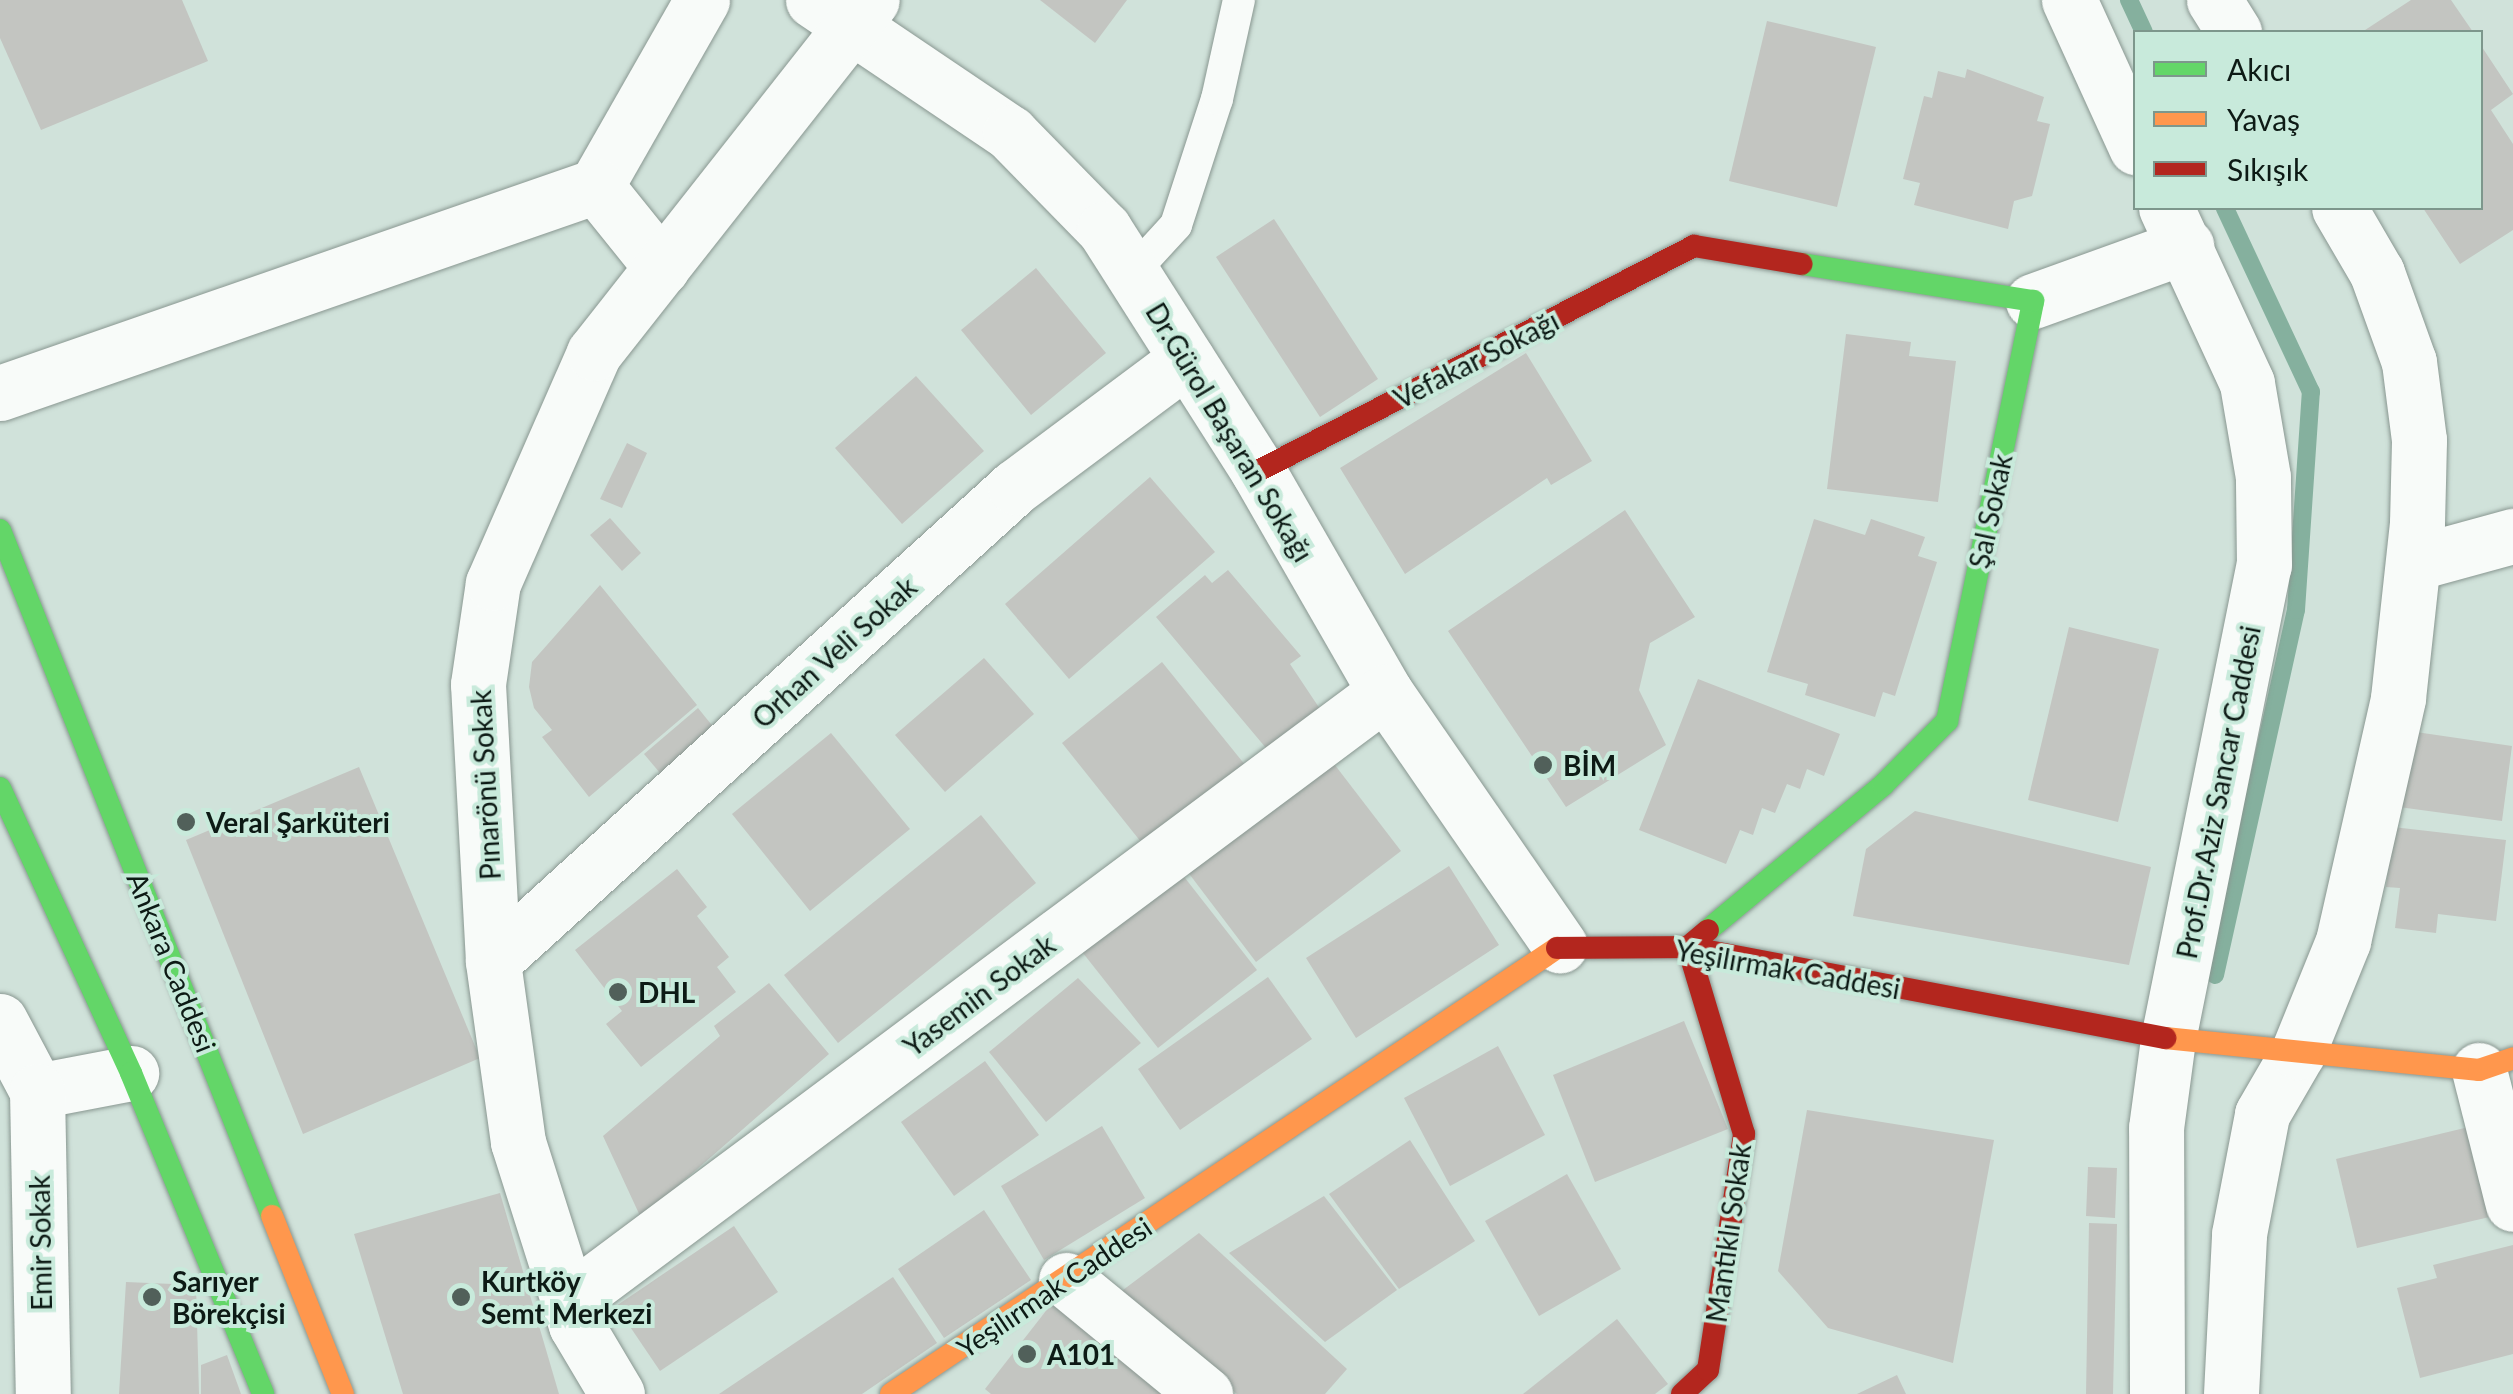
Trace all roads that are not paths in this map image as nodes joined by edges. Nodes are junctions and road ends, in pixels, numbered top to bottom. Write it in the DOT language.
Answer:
graph roads {
  1 [pos="702,0"];
  2 [pos="1240,0"];
  3 [pos="2068,0"];
  4 [pos="2214,0"];
  5 [pos="847,9"];
  6 [pos="2233,30"];
  7 [pos="2133,141"];
  8 [pos="596,186"];
  9 [pos="2340,210"];
  10 [pos="2176,227"];
  11 [pos="662,268"];
  12 [pos="1132,273"];
  13 [pos="2033,302"];
  14 [pos="1188,358"];
  15 [pos="0,393"];
  16 [pos="1258,471"];
  17 [pos="0,530"];
  18 [pos="2513,536"];
  19 [pos="2414,563"];
  20 [pos="1385,692"];
  21 [pos="0,788"];
  22 [pos="13,850"];
  23 [pos="1560,946"];
  24 [pos="1688,947"];
  25 [pos="493,961"];
  26 [pos="0,1021"];
  27 [pos="2168,1038"];
  28 [pos="2298,1052"];
  29 [pos="2496,1064"];
  30 [pos="131,1073"];
  31 [pos="37,1091"];
  32 [pos="2513,1204"];
  33 [pos="1066,1280"];
  34 [pos="573,1298"];
  35 [pos="42,1394"];
  36 [pos="263,1394"];
  37 [pos="343,1394"];
  38 [pos="617,1394"];
  39 [pos="892,1394"];
  40 [pos="1206,1394"];
  41 [pos="1682,1394"];
  42 [pos="2156,1394"];
  43 [pos="2231,1394"];
  1 -- 8 [label="street"];
  2 -- 12 [label="lane"];
  3 -- 7 [label="street"];
  4 -- 6 [label="street"];
  5 -- 11 [label="street, Pınarönü Sokak"];
  5 -- 12 [label="street, Dr.Gürol Başaran Sokağı"];
  8 -- 11 [label="street"];
  8 -- 15 [label="street"];
  9 -- 19 [label="street"];
  10 -- 13 [label="street"];
  10 -- 27 [label="street, Prof.Dr.Aziz Sancar Caddesi"];
  11 -- 25 [label="street, Pınarönü Sokak"];
  12 -- 14 [label="street, Dr.Gürol Başaran Sokağı"];
  13 -- 16 [label="street, Vefakar Sokağı"];
  13 -- 24 [label="street, Şal Sokak"];
  14 -- 16 [label="street, Dr.Gürol Başaran Sokağı"];
  14 -- 25 [label="street, Orhan Veli Sokak"];
  16 -- 20 [label="street, Dr.Gürol Başaran Sokağı"];
  17 -- 37 [label="street, Ankara Caddesi"];
  18 -- 19 [label="street"];
  19 -- 28 [label="street"];
  20 -- 23 [label="street, Dr.Gürol Başaran Sokağı"];
  20 -- 34 [label="street, Yasemin Sokak"];
  21 -- 22 [label="street"];
  22 -- 30 [label="street"];
  23 -- 24 [label="street, Yeşilırmak Caddesi"];
  23 -- 33 [label="street, Yeşilırmak Caddesi"];
  24 -- 27 [label="street, Yeşilırmak Caddesi"];
  24 -- 41 [label="street, Mantıklı Sokak"];
  25 -- 34 [label="street, Pınarönü Sokak"];
  26 -- 31 [label="street"];
  27 -- 28 [label="street, Yeşilırmak Caddesi"];
  27 -- 42 [label="street, Prof.Dr.Aziz Sancar Caddesi"];
  28 -- 29 [label="street, Yeşilırmak Caddesi"];
  28 -- 43 [label="street"];
  29 -- 32 [label="street"];
  30 -- 31 [label="street"];
  30 -- 36 [label="street"];
  31 -- 35 [label="street, Emir Sokak"];
  33 -- 39 [label="street, Yeşilırmak Caddesi"];
  33 -- 40 [label="street"];
  34 -- 38 [label="street, Pınarönü Sokak"];
}
